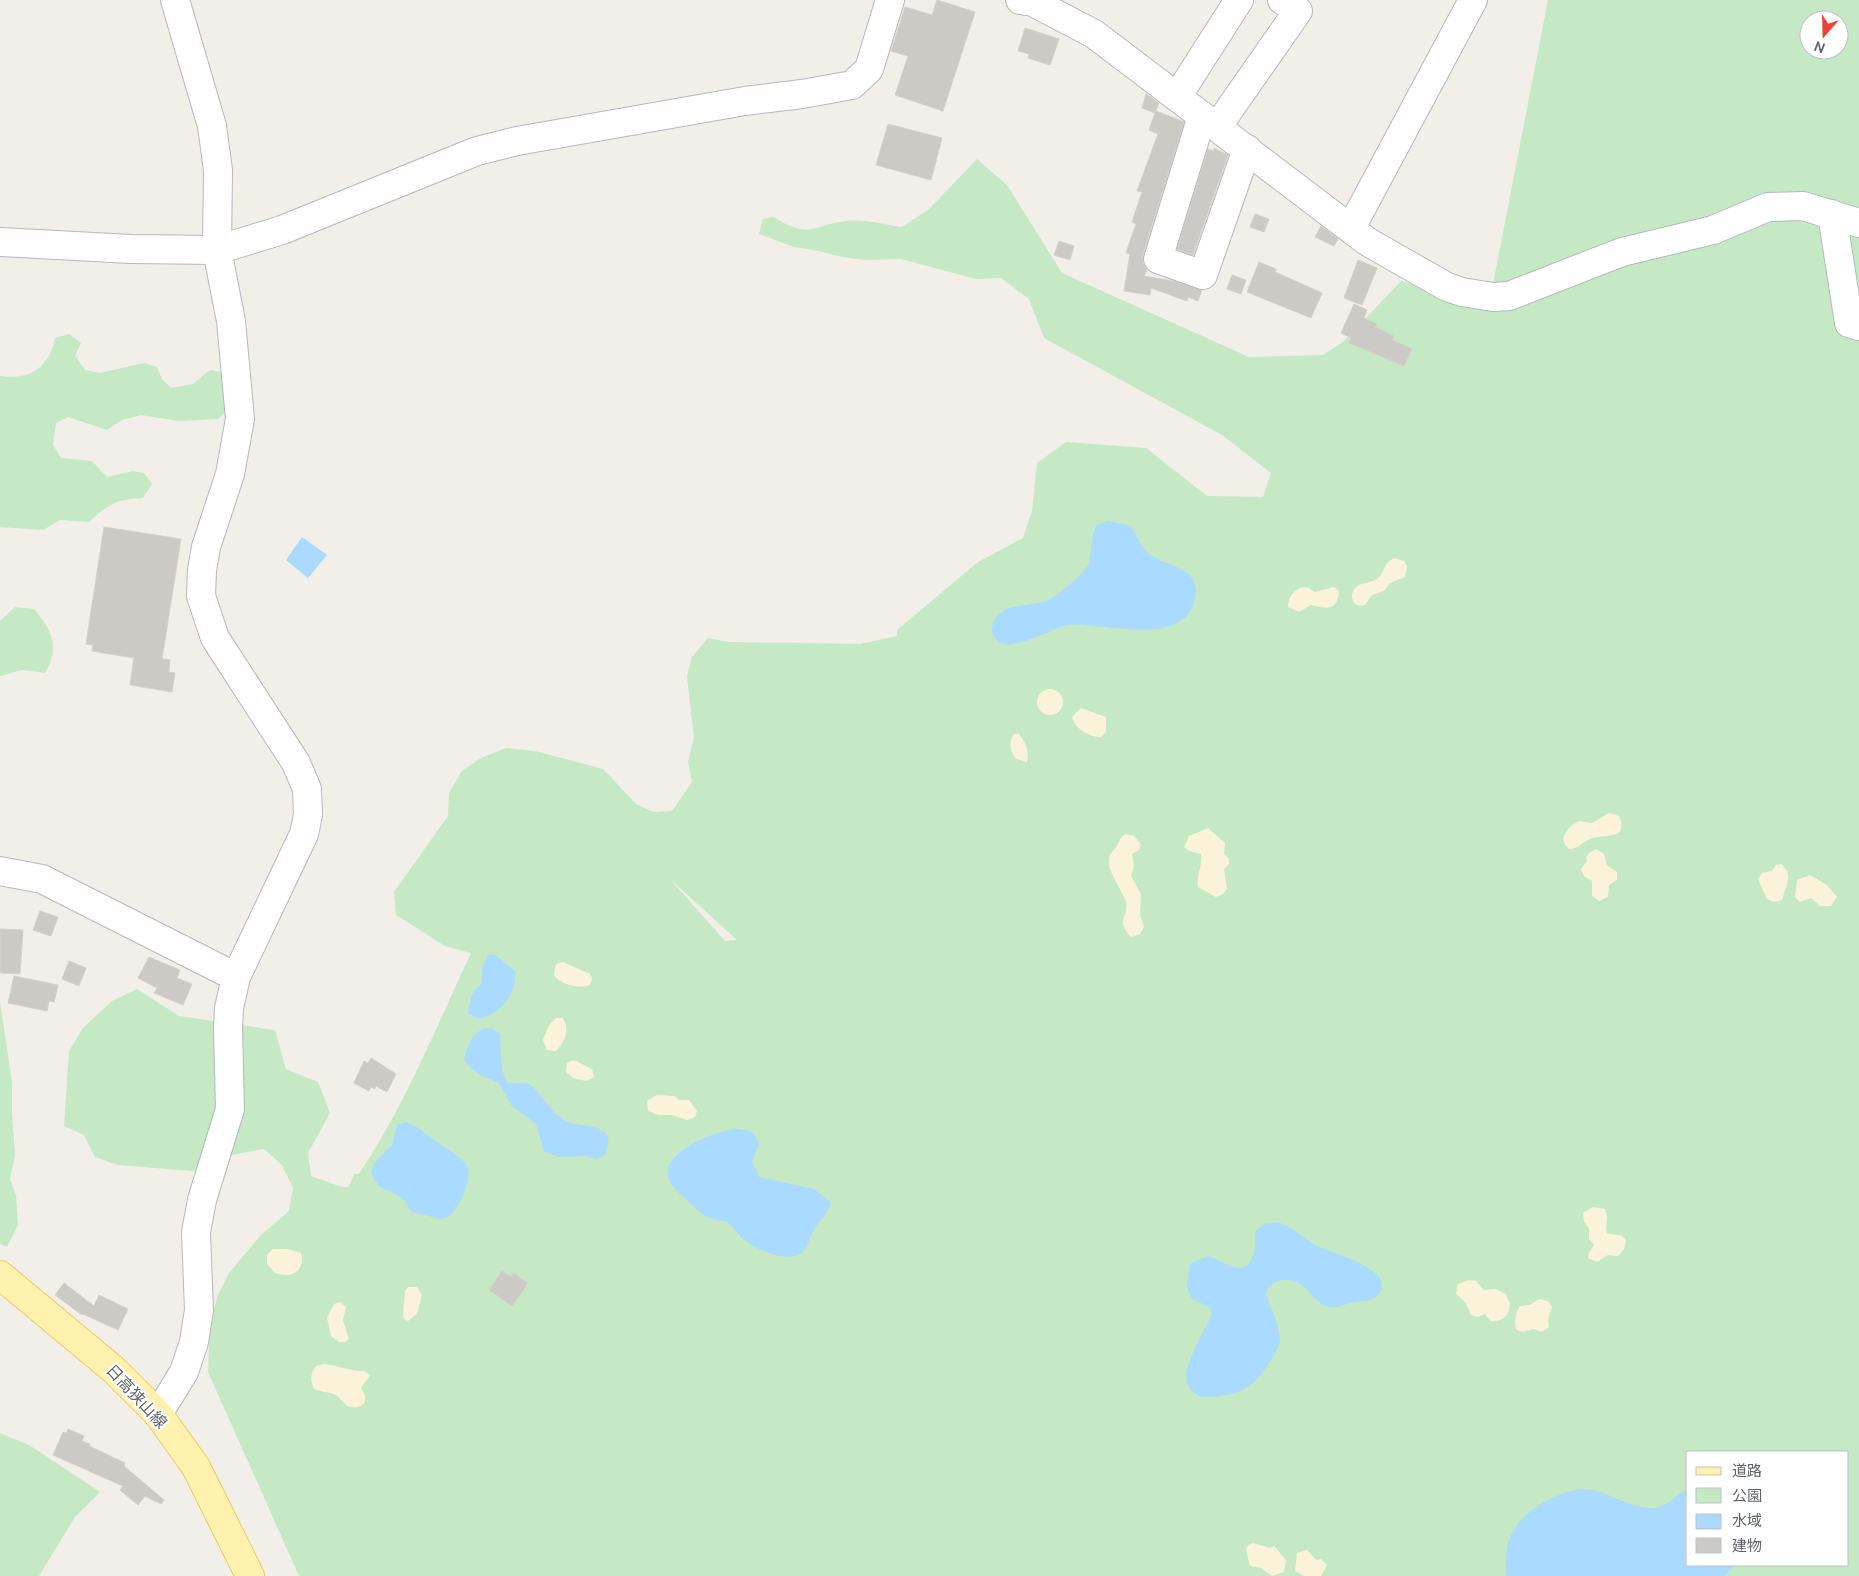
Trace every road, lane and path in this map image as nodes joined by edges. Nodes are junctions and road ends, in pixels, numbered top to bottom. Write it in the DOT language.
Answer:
graph roads {
  1 [pos="175,0"];
  2 [pos="890,0"];
  3 [pos="1020,0"];
  4 [pos="1239,0"];
  5 [pos="1282,0"];
  6 [pos="1474,0"];
  7 [pos="1177,97"];
  8 [pos="1209,122"];
  9 [pos="1247,149"];
  10 [pos="1832,214"];
  11 [pos="1859,223"];
  12 [pos="1351,228"];
  13 [pos="0,242"];
  14 [pos="217,250"];
  15 [pos="1859,326"];
  16 [pos="0,871"];
  17 [pos="236,977"];
  18 [pos="0,1275"];
  19 [pos="158,1414"];
  20 [pos="250,1576"];
  1 -- 14 [label="street"];
  2 -- 14 [label="street"];
  3 -- 7 [label="street"];
  4 -- 7 [label="street"];
  5 -- 8 [label="street"];
  6 -- 12 [label="street"];
  7 -- 8 [label="street"];
  8 -- 9 [label="street"];
  8 -- 9 [label="street"];
  9 -- 12 [label="street"];
  10 -- 11 [label="street"];
  10 -- 12 [label="street"];
  10 -- 15 [label="street"];
  13 -- 14 [label="street"];
  14 -- 17 [label="street"];
  16 -- 17 [label="street"];
  17 -- 19 [label="street"];
  18 -- 19 [label="main road, 日高狭山線"];
  19 -- 20 [label="main road, 日高狭山線"];
}
